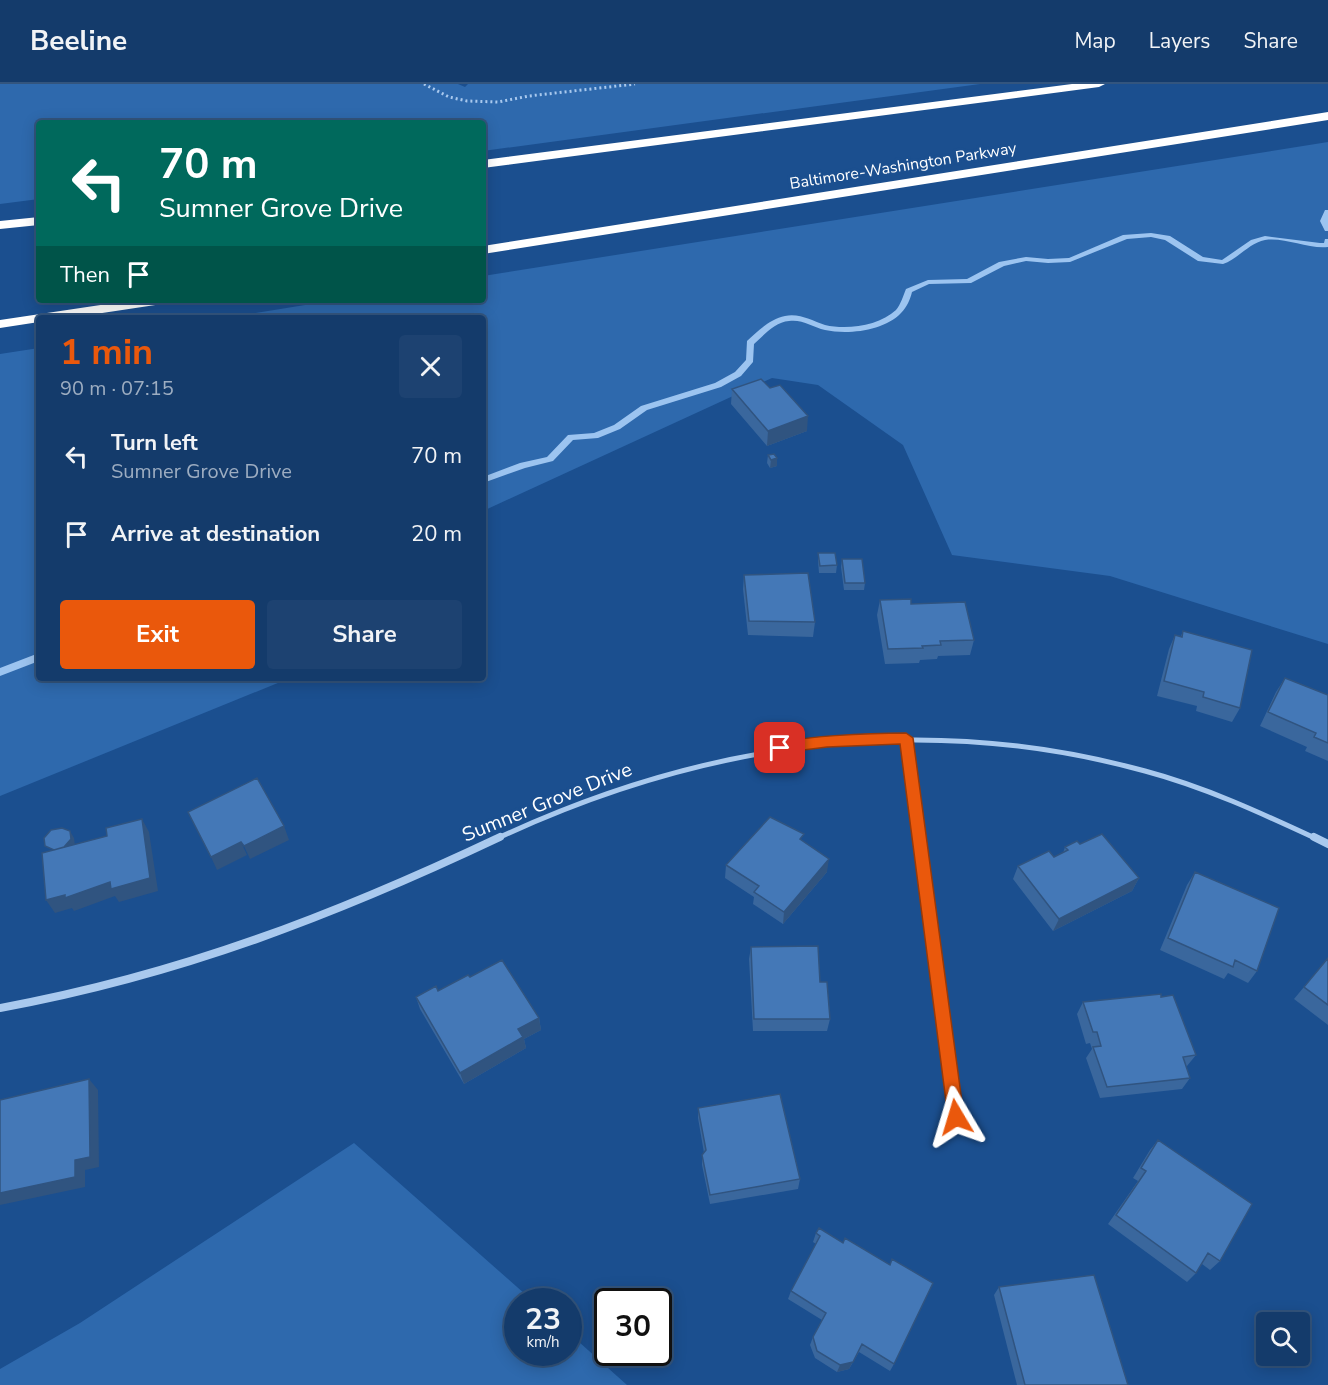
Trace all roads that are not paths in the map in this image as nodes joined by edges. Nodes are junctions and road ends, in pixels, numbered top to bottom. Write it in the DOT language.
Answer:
graph roads {
  1 [pos="1099,84"];
  2 [pos="1328,116"];
  3 [pos="486,164"];
  4 [pos="36,220"];
  5 [pos="0,225"];
  6 [pos="486,250"];
  7 [pos="142,303"];
  8 [pos="60,315"];
  9 [pos="36,319"];
  10 [pos="0,324"];
  11 [pos="906,738"];
  12 [pos="1328,844"];
  13 [pos="0,1008"];
  14 [pos="956,1117"];
  1 -- 3 [label="highway"];
  2 -- 6 [label="highway, Baltimore-Washington Parkway"];
  4 -- 5 [label="highway"];
  7 -- 8 [label="highway"];
  9 -- 10 [label="highway"];
  11 -- 12 [label="street, Sumner Grove Drive"];
  11 -- 13 [label="street, Sumner Grove Drive"];
  11 -- 14 [label="street"];
}
